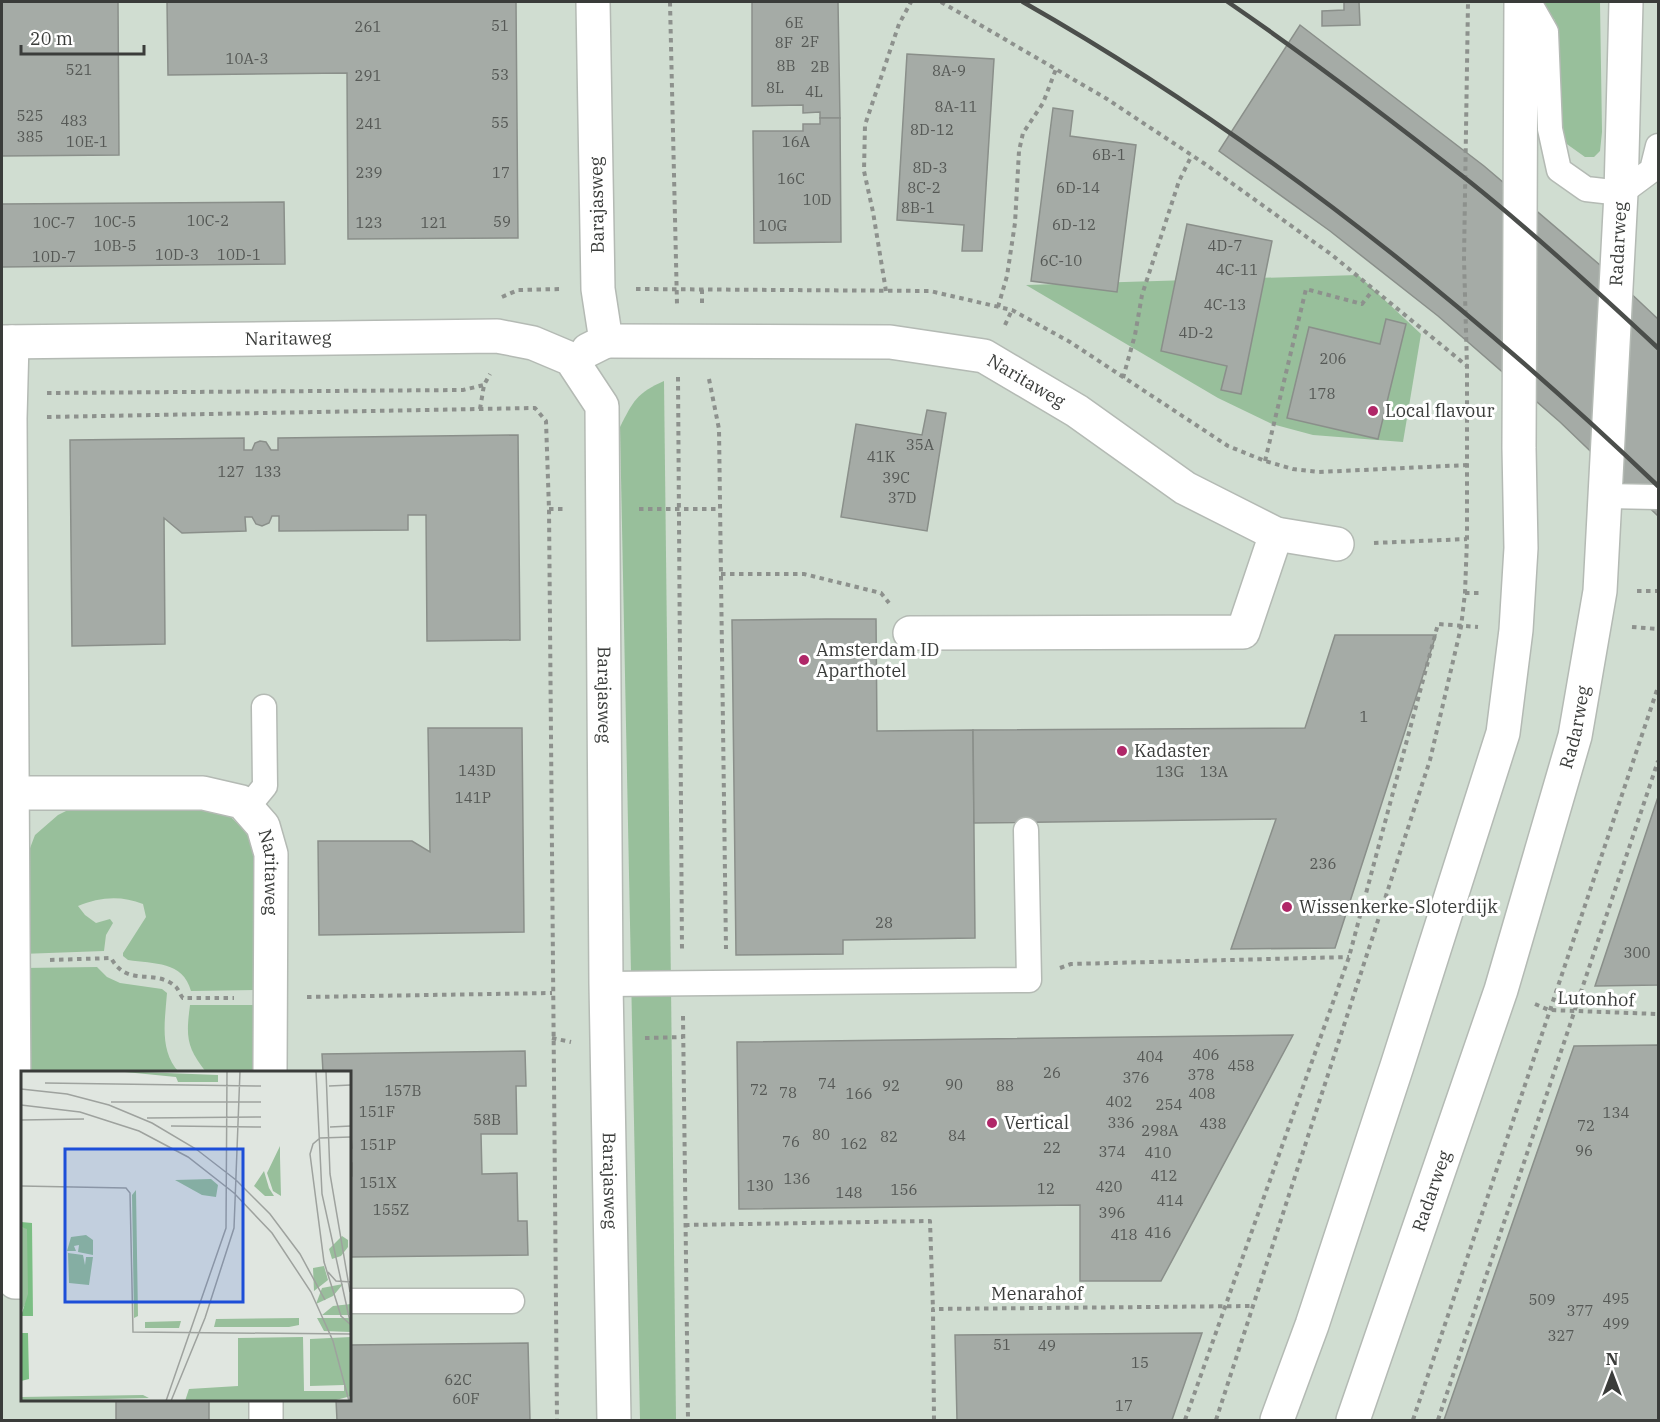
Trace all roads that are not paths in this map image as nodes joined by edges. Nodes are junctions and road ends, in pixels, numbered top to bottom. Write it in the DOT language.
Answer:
graph roads {
  1 [pos="593,2"];
  2 [pos="1521,2"];
  3 [pos="1529,2"];
  4 [pos="1626,2"];
  5 [pos="1659,146"];
  6 [pos="1621,193"];
  7 [pos="606,341"];
  8 [pos="7,342"];
  9 [pos="571,359"];
  10 [pos="1605,496"];
  11 [pos="1659,497"];
  12 [pos="1276,534"];
  13 [pos="1337,544"];
  14 [pos="910,633"];
  15 [pos="264,707"];
  16 [pos="13,793"];
  17 [pos="247,808"];
  18 [pos="1026,830"];
  19 [pos="606,984"];
  20 [pos="270,1071"];
  21 [pos="21,1282"];
  22 [pos="351,1300"];
  23 [pos="512,1300"];
  24 [pos="266,1401"];
  25 [pos="266,1420"];
  26 [pos="614,1420"];
  27 [pos="1277,1420"];
  28 [pos="1353,1420"];
  1 -- 7 [label="street, Barajasweg"];
  2 -- 27 [label="street"];
  3 -- 6 [label="lane"];
  4 -- 6 [label="street, Radarweg"];
  5 -- 6 [label="lane"];
  6 -- 10 [label="street, Radarweg"];
  7 -- 9 [label="street"];
  7 -- 12 [label="street, Naritaweg"];
  8 -- 9 [label="street, Naritaweg"];
  8 -- 16 [label="street"];
  9 -- 19 [label="street, Barajasweg"];
  10 -- 11 [label="lane"];
  10 -- 28 [label="street, Radarweg"];
  12 -- 13 [label="street, Naritaweg"];
  12 -- 14 [label="street"];
  15 -- 17 [label="lane"];
  16 -- 17 [label="street, Naritaweg"];
  16 -- 21 [label="street"];
  17 -- 20 [label="street, Naritaweg"];
  18 -- 19 [label="lane"];
  19 -- 26 [label="street, Barajasweg"];
  22 -- 23 [label="lane"];
  24 -- 25 [label="street"];
}
